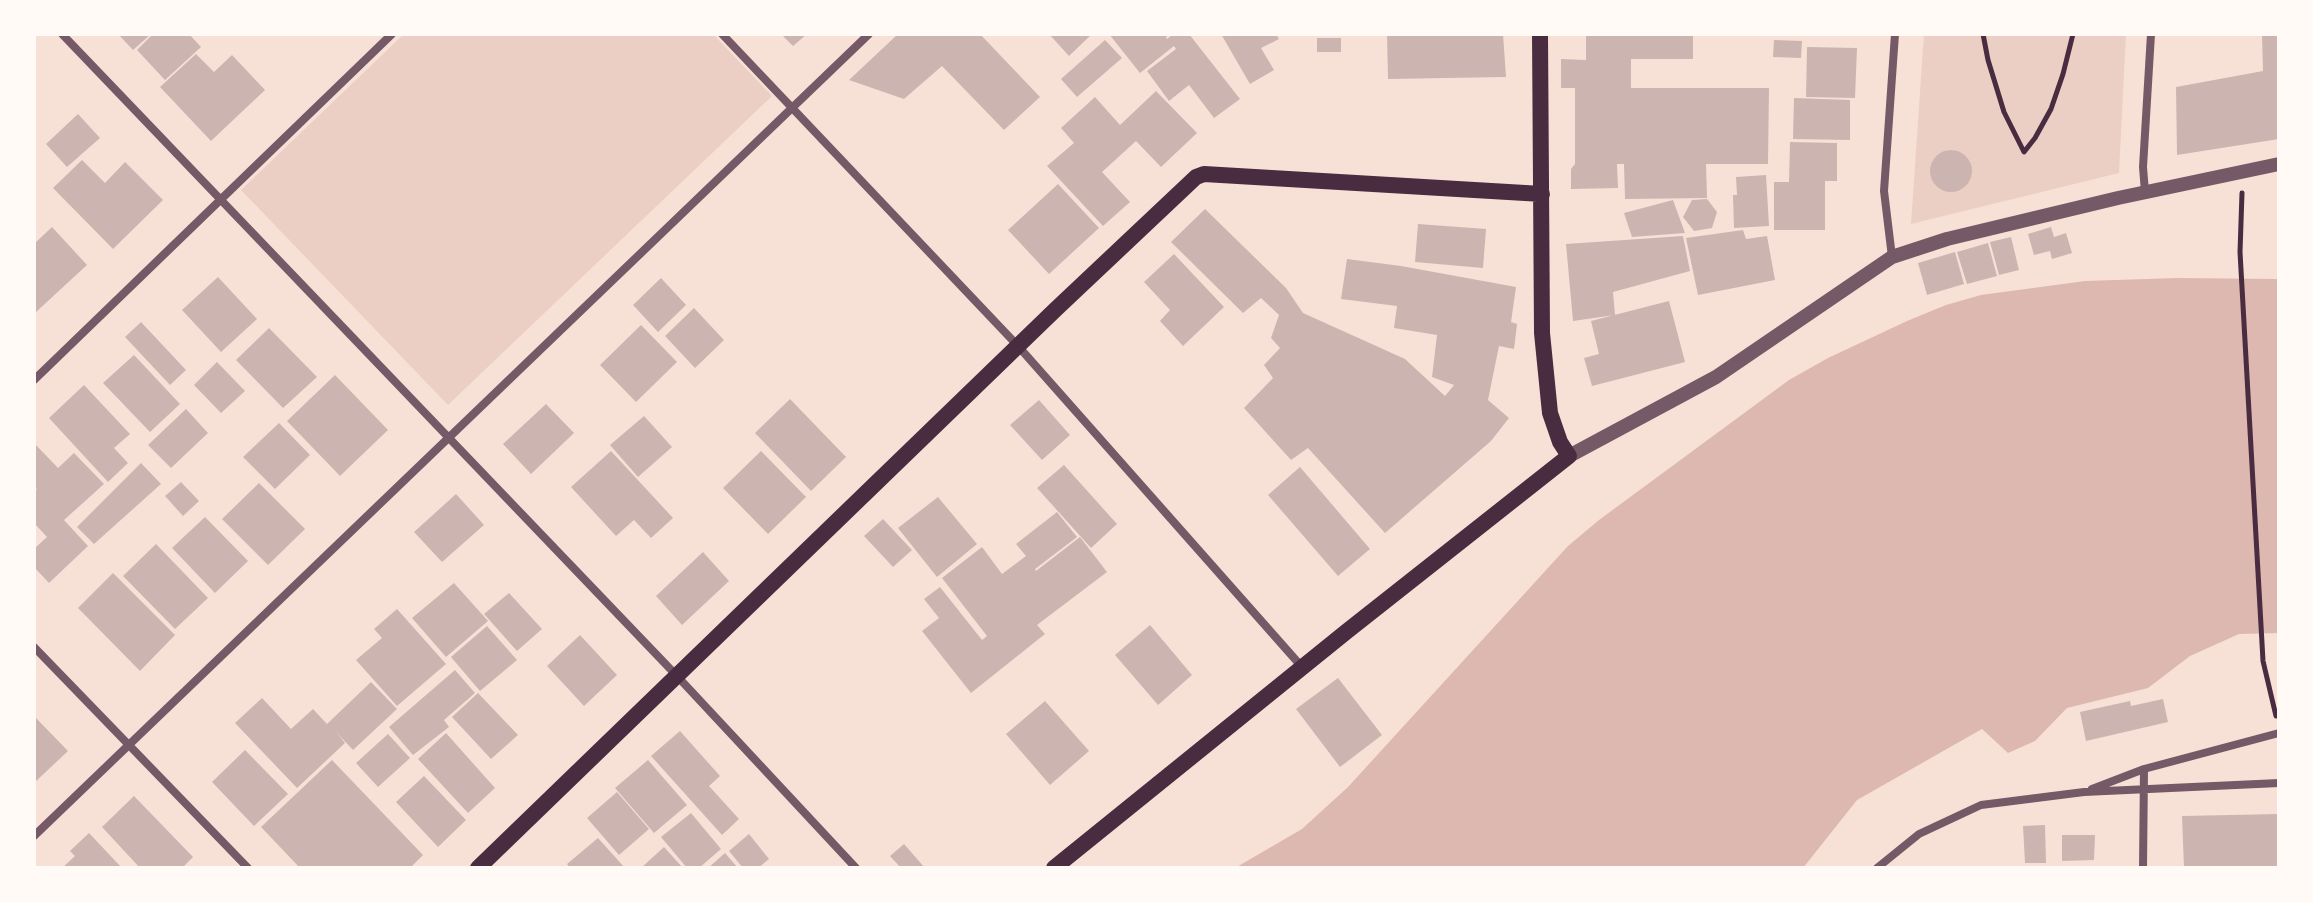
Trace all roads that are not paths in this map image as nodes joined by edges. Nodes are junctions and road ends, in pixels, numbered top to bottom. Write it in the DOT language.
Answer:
graph roads {
  1 [pos="62,34"];
  2 [pos="392,34"];
  3 [pos="722,34"];
  4 [pos="869,34"];
  5 [pos="1540,34"];
  6 [pos="1895,34"];
  7 [pos="2151,34"];
  8 [pos="792,108"];
  9 [pos="2279,164"];
  10 [pos="2145,192"];
  11 [pos="1542,194"];
  12 [pos="221,199"];
  13 [pos="1892,257"];
  14 [pos="1018,346"];
  15 [pos="34,380"];
  16 [pos="449,438"];
  17 [pos="1569,456"];
  18 [pos="34,647"];
  19 [pos="1303,667"];
  20 [pos="677,676"];
  21 [pos="2279,731"];
  22 [pos="129,745"];
  23 [pos="2144,769"];
  24 [pos="2279,783"];
  25 [pos="2145,791"];
  26 [pos="2084,792"];
  27 [pos="34,836"];
  28 [pos="248,868"];
  29 [pos="478,868"];
  30 [pos="856,868"];
  31 [pos="1054,868"];
  32 [pos="1877,868"];
  33 [pos="2143,868"];
  1 -- 12 [label="street"];
  2 -- 12 [label="street"];
  3 -- 8 [label="street"];
  4 -- 8 [label="street"];
  5 -- 11 [label="main road"];
  6 -- 13 [label="street"];
  7 -- 10 [label="street"];
  8 -- 14 [label="street"];
  8 -- 16 [label="street"];
  9 -- 10 [label="street"];
  10 -- 13 [label="street"];
  11 -- 14 [label="main road"];
  11 -- 17 [label="main road"];
  12 -- 15 [label="street"];
  12 -- 16 [label="street"];
  13 -- 17 [label="street"];
  14 -- 19 [label="street"];
  14 -- 20 [label="main road"];
  16 -- 20 [label="street"];
  16 -- 22 [label="street"];
  17 -- 19 [label="main road"];
  18 -- 22 [label="street"];
  19 -- 31 [label="main road"];
  20 -- 29 [label="main road"];
  20 -- 30 [label="street"];
  21 -- 23 [label="street"];
  22 -- 27 [label="street"];
  22 -- 28 [label="street"];
  23 -- 25 [label="street"];
  23 -- 26 [label="street"];
  24 -- 25 [label="street"];
  25 -- 26 [label="street"];
  25 -- 33 [label="street"];
  26 -- 32 [label="street"];
}
